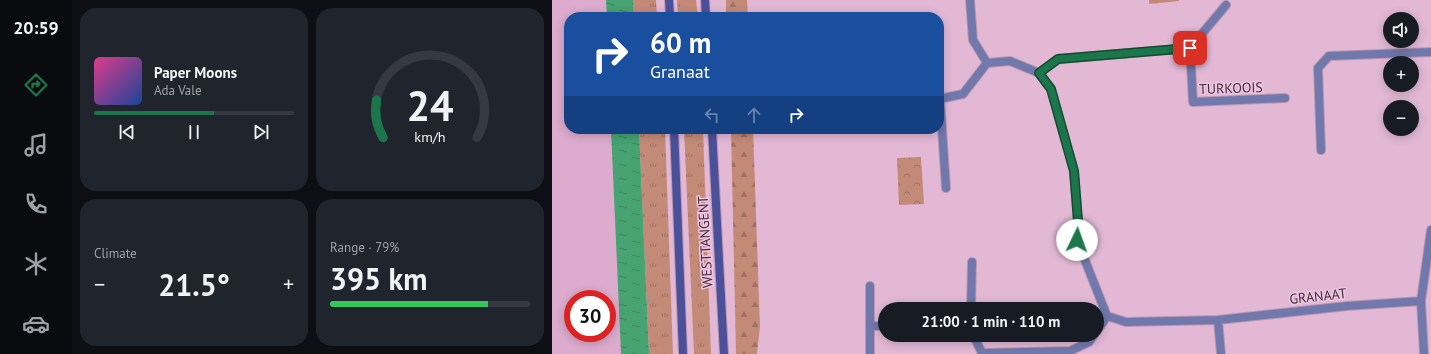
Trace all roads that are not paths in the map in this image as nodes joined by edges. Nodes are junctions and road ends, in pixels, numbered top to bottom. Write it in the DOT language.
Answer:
graph roads {
  1 [pos="669,0"];
  2 [pos="705,0"];
  3 [pos="970,0"];
  4 [pos="1226,6"];
  5 [pos="670,12"];
  6 [pos="706,12"];
  7 [pos="1190,48"];
  8 [pos="1431,52"];
  9 [pos="987,63"];
  10 [pos="1039,73"];
  11 [pos="944,98"];
  12 [pos="1284,98"];
  13 [pos="674,134"];
  14 [pos="712,134"];
  15 [pos="942,134"];
  16 [pos="1321,150"];
  17 [pos="946,188"];
  18 [pos="1431,230"];
  19 [pos="972,262"];
  20 [pos="870,286"];
  21 [pos="1421,300"];
  22 [pos="971,302"];
  23 [pos="1107,316"];
  24 [pos="1104,320"];
  25 [pos="1218,320"];
  26 [pos="870,326"];
  27 [pos="878,326"];
  28 [pos="976,342"];
  29 [pos="1089,342"];
  30 [pos="684,354"];
  31 [pos="724,354"];
  32 [pos="870,354"];
  33 [pos="1221,354"];
  34 [pos="1424,354"];
  1 -- 5 [label="main road"];
  2 -- 6 [label="main road"];
  3 -- 9 [label="street"];
  4 -- 7 [label="street"];
  7 -- 10 [label="street"];
  7 -- 12 [label="street, TURKOOIS"];
  8 -- 16 [label="street"];
  9 -- 10 [label="street"];
  9 -- 11 [label="street"];
  10 -- 23 [label="street"];
  13 -- 30 [label="main road, WESTTANGENT"];
  14 -- 31 [label="main road, WESTTANGENT"];
  15 -- 17 [label="street"];
  18 -- 21 [label="street"];
  19 -- 22 [label="street"];
  20 -- 26 [label="street"];
  21 -- 25 [label="street, GRANAAT"];
  21 -- 34 [label="street"];
  23 -- 24 [label="street"];
  23 -- 25 [label="street, GRANAAT"];
  25 -- 33 [label="street"];
  26 -- 27 [label="street"];
  26 -- 32 [label="street"];
  28 -- 29 [label="street"];
}
